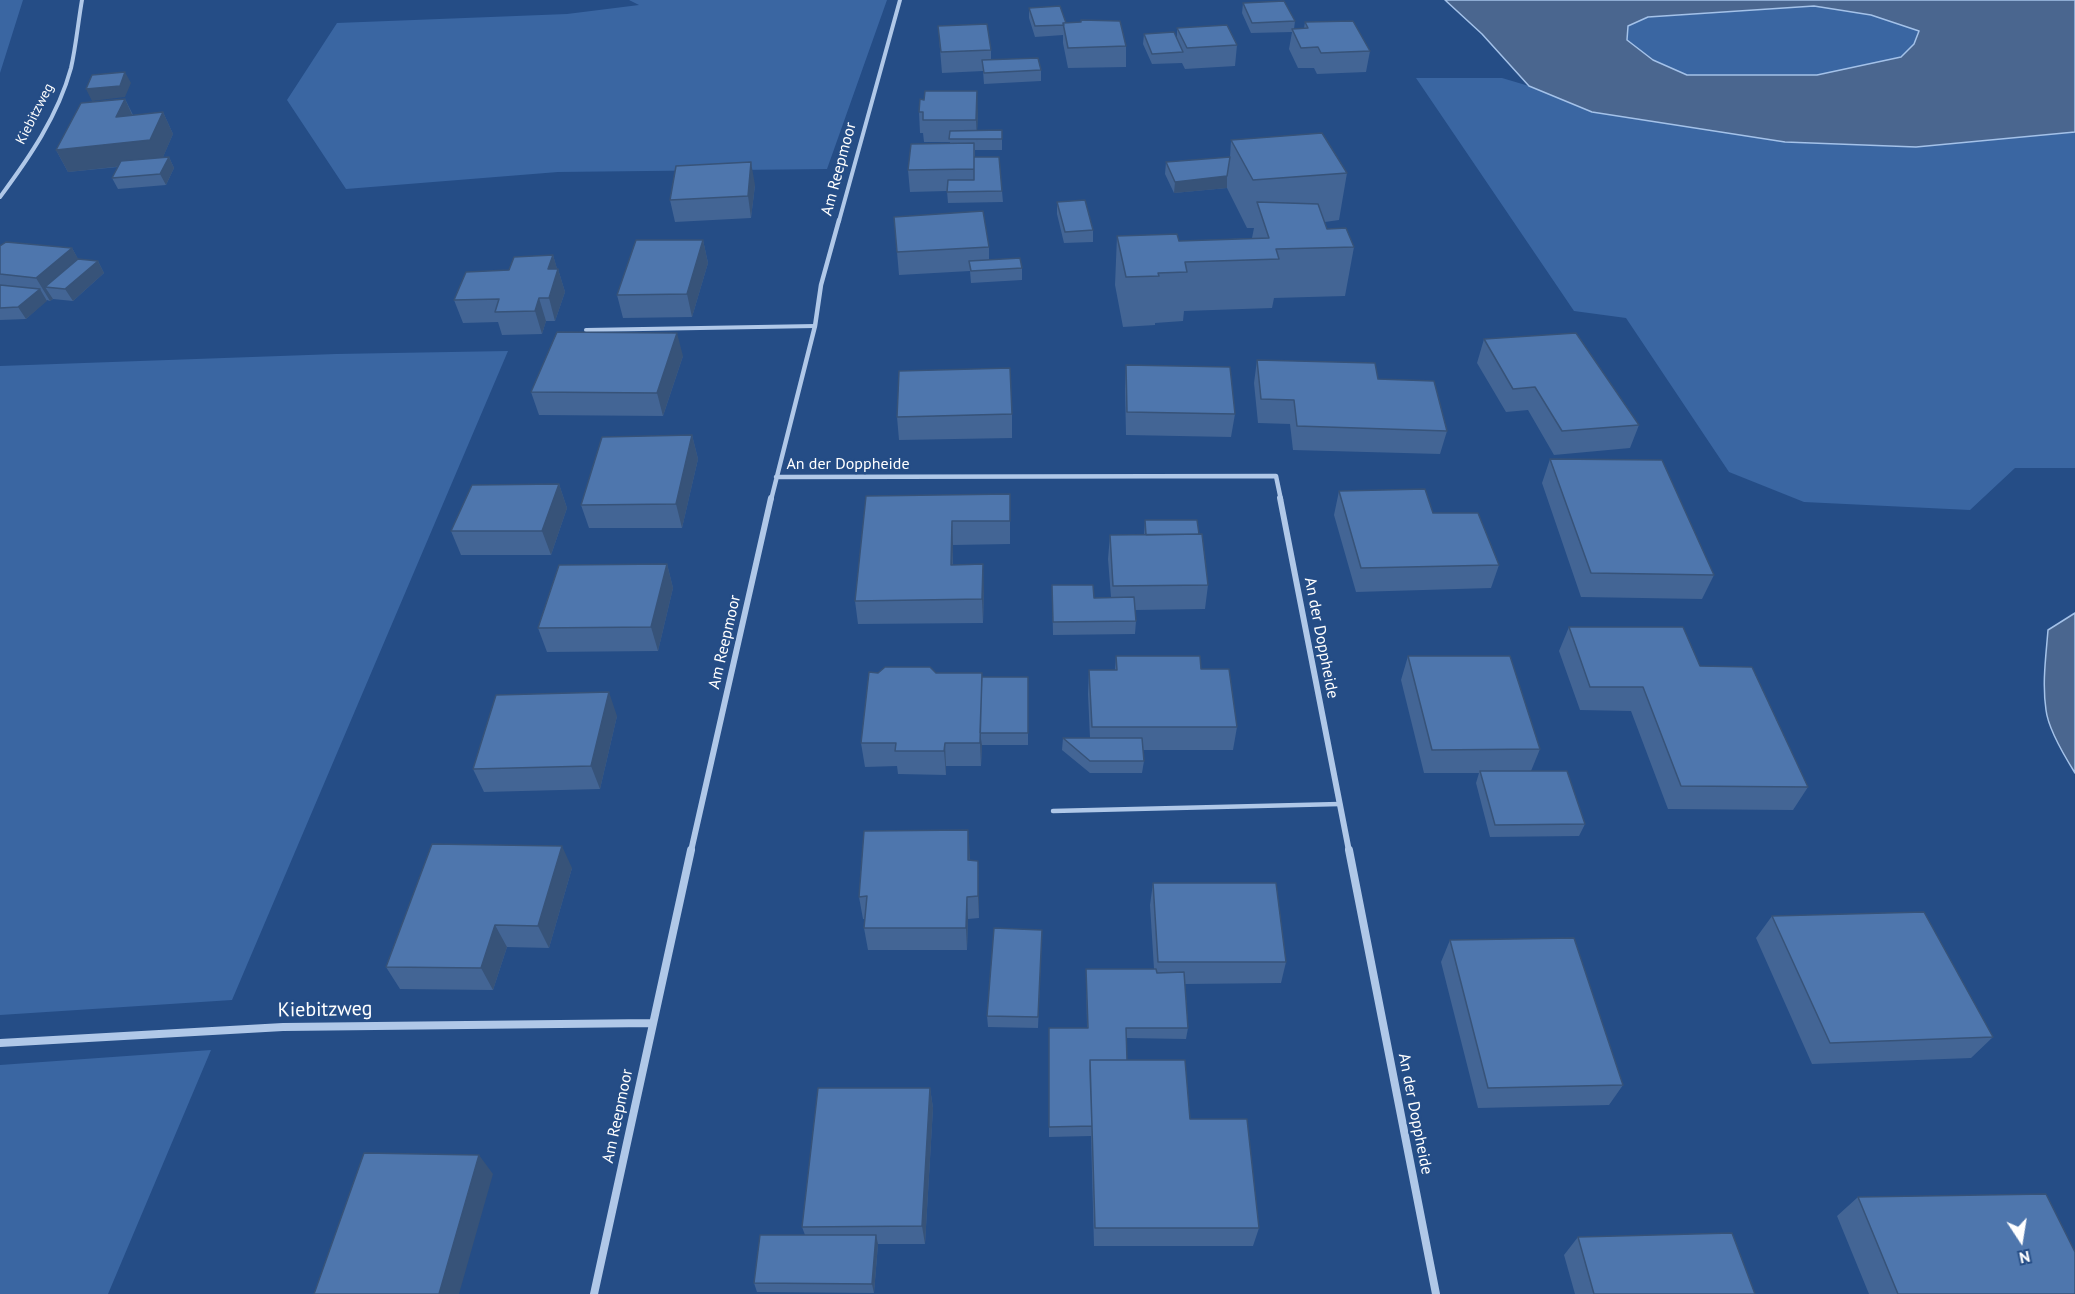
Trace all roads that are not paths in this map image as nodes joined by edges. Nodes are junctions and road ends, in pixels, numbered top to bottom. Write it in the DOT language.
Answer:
graph roads {
  1 [pos="82,0"];
  2 [pos="900,0"];
  3 [pos="0,197"];
  4 [pos="815,326"];
  5 [pos="586,330"];
  6 [pos="776,477"];
  7 [pos="1340,804"];
  8 [pos="1053,811"];
  9 [pos="652,1023"];
  10 [pos="0,1043"];
  11 [pos="594,1294"];
  12 [pos="1436,1294"];
  1 -- 3 [label="street, Kiebitzweg"];
  2 -- 4 [label="street, Am Reepmoor"];
  4 -- 5 [label="lane"];
  4 -- 6 [label="street, Am Reepmoor"];
  6 -- 7 [label="street, An der Doppheide"];
  6 -- 9 [label="street, Am Reepmoor"];
  7 -- 8 [label="lane"];
  7 -- 12 [label="street, An der Doppheide"];
  9 -- 10 [label="street, Kiebitzweg"];
  9 -- 11 [label="street, Am Reepmoor"];
}
